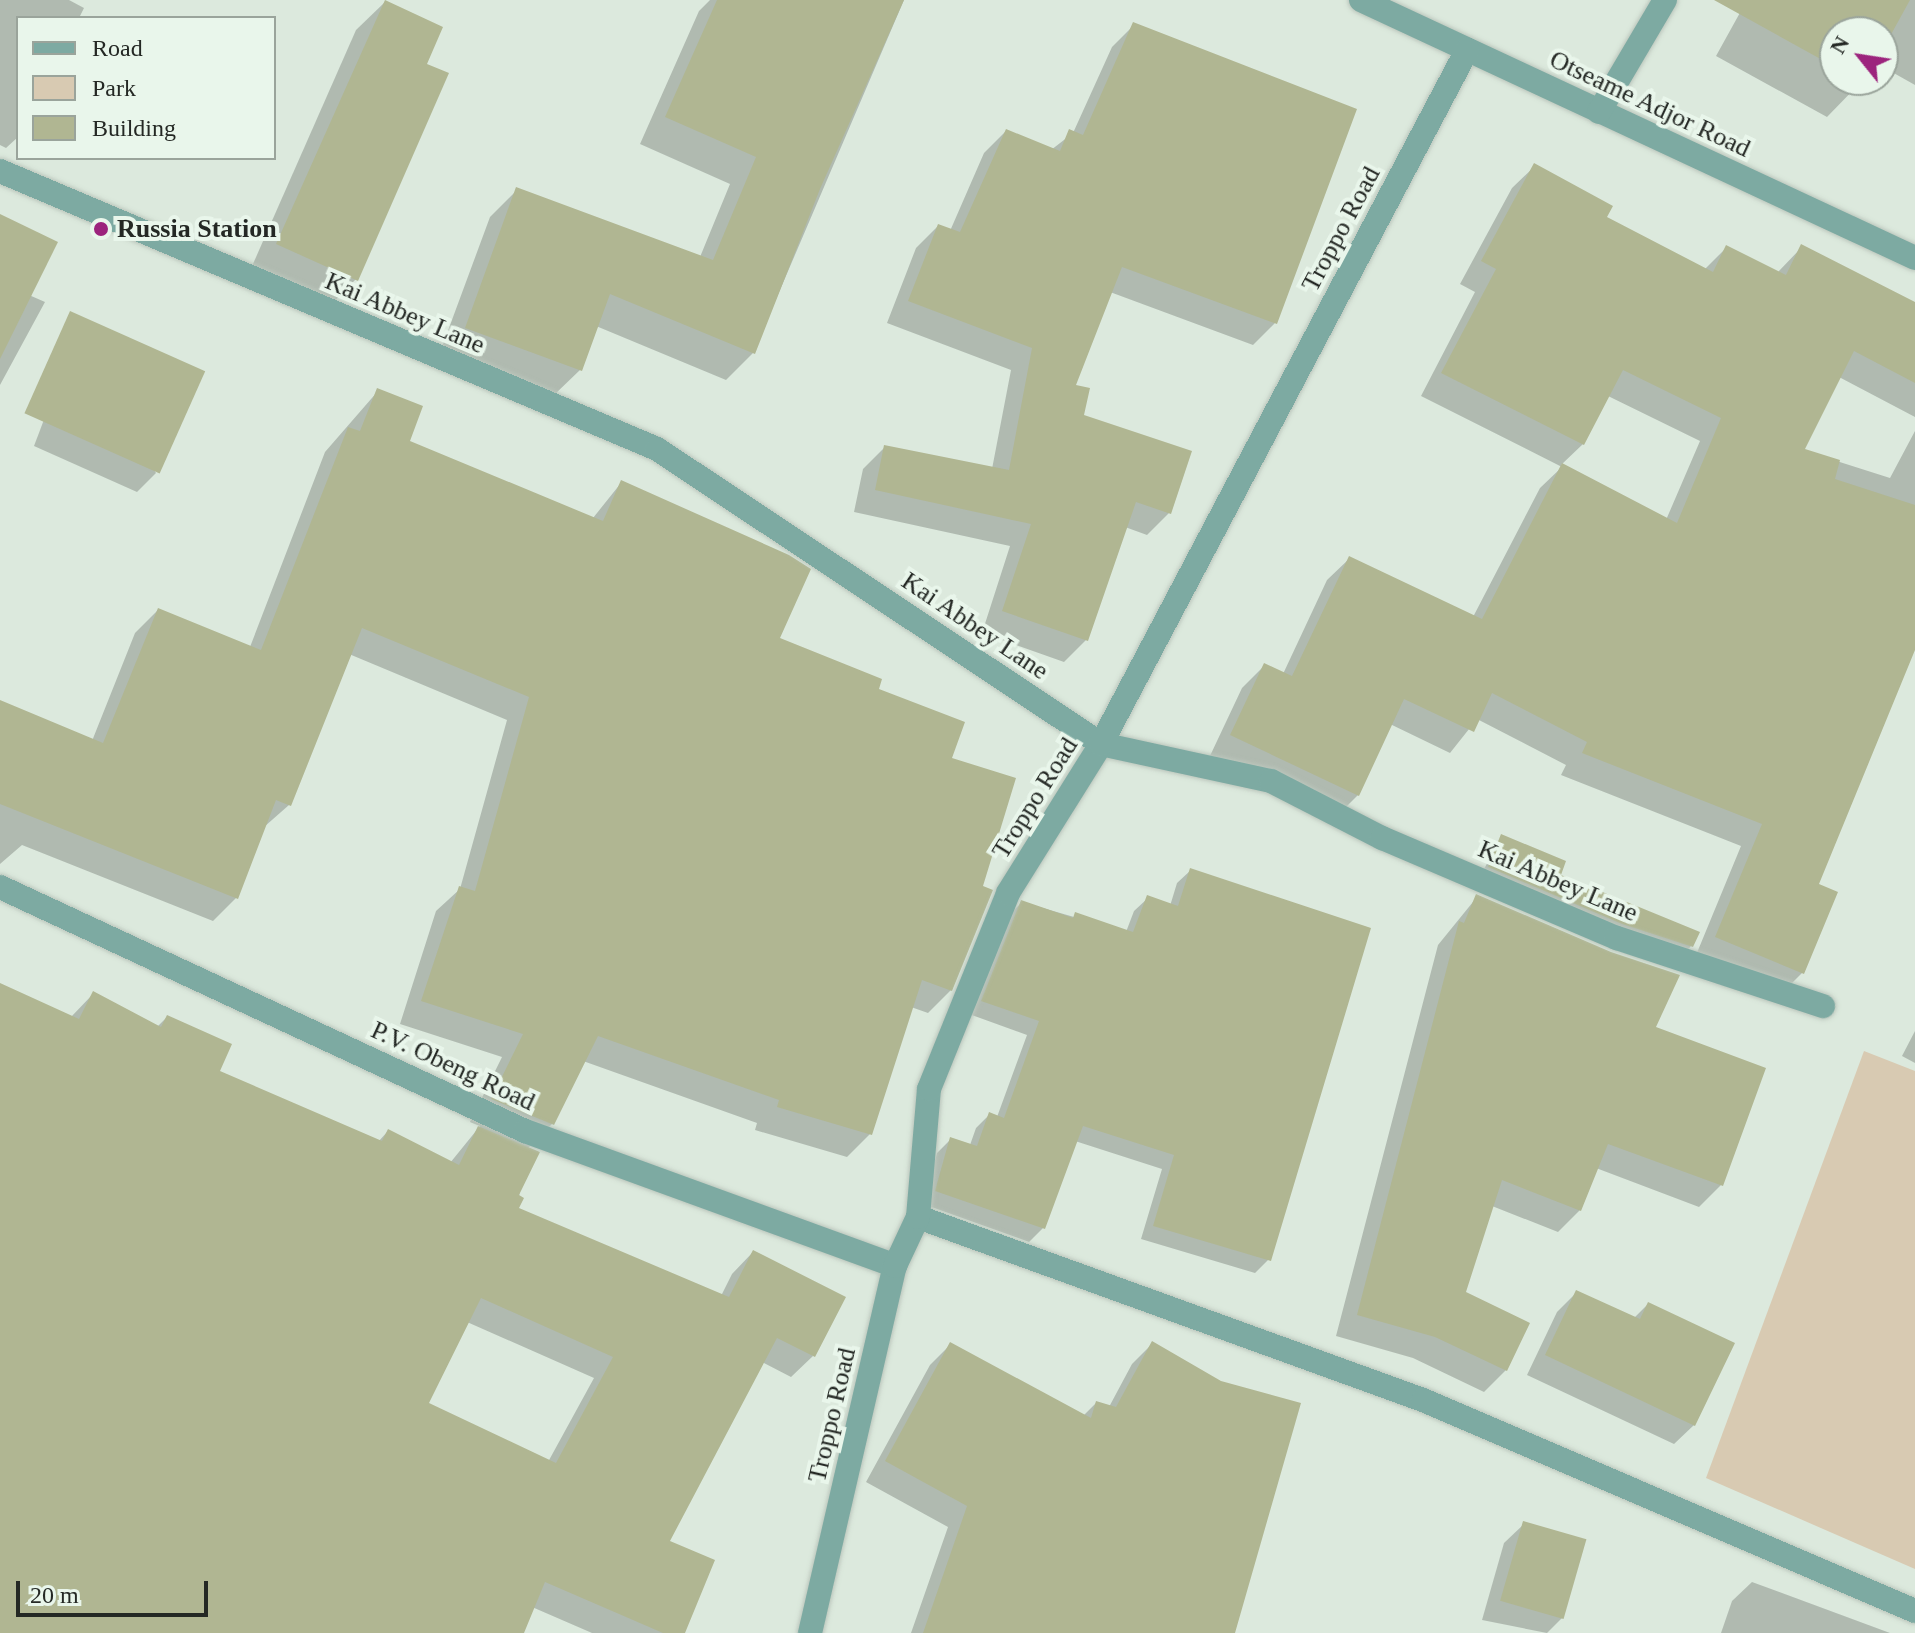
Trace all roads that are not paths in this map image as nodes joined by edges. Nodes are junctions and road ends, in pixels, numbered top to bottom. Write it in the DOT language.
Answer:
graph roads {
  1 [pos="1361,0"];
  2 [pos="1665,0"];
  3 [pos="1467,50"];
  4 [pos="1599,112"];
  5 [pos="0,171"];
  6 [pos="1915,258"];
  7 [pos="1101,744"];
  8 [pos="0,887"];
  9 [pos="1823,1006"];
  10 [pos="918,1217"];
  11 [pos="895,1266"];
  12 [pos="1915,1611"];
  13 [pos="810,1633"];
  1 -- 3 [label="street, Otseame Adjor Road"];
  2 -- 4 [label="street"];
  3 -- 4 [label="street, Otseame Adjor Road"];
  3 -- 7 [label="street, Troppo Road"];
  4 -- 6 [label="street, Otseame Adjor Road"];
  5 -- 7 [label="street, Kai Abbey Lane"];
  7 -- 9 [label="street, Kai Abbey Lane"];
  7 -- 10 [label="street, Troppo Road"];
  8 -- 11 [label="street, P.V. Obeng Road"];
  10 -- 11 [label="street, Troppo Road"];
  10 -- 12 [label="street"];
  11 -- 13 [label="street, Troppo Road"];
}
